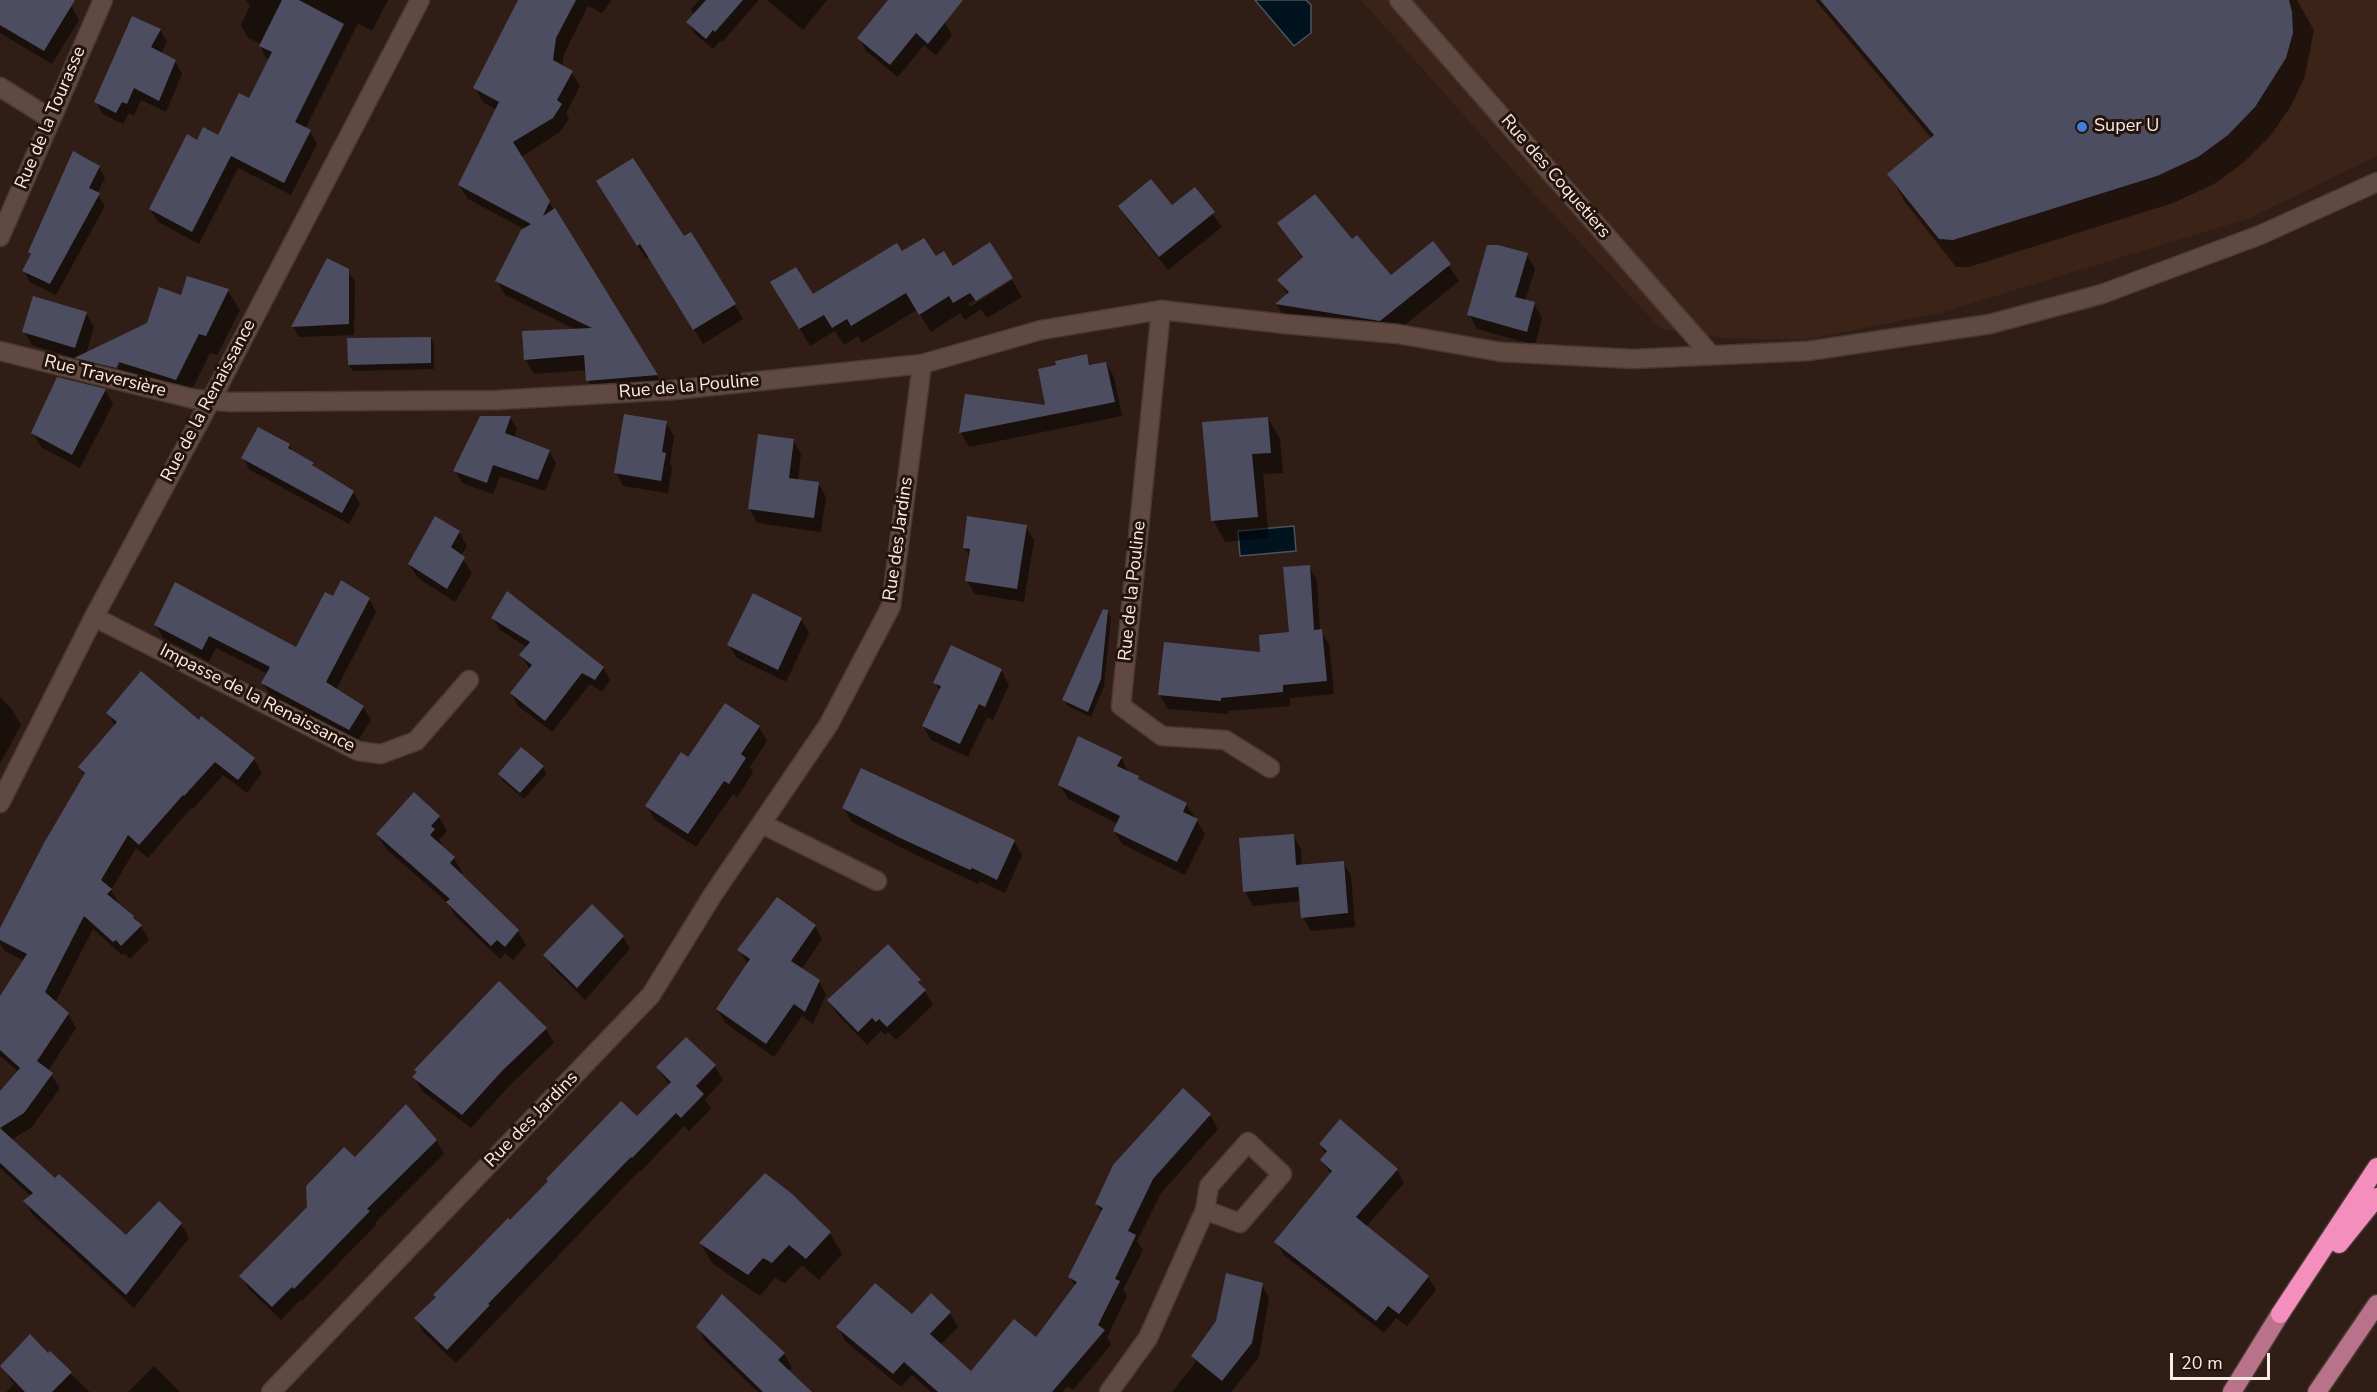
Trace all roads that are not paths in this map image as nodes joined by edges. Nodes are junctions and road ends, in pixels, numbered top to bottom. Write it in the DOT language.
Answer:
graph roads {
  1 [pos="103,0"];
  2 [pos="420,0"];
  3 [pos="1399,0"];
  4 [pos="0,87"];
  5 [pos="51,119"];
  6 [pos="2377,182"];
  7 [pos="0,237"];
  8 [pos="1161,310"];
  9 [pos="0,351"];
  10 [pos="1711,355"];
  11 [pos="922,364"];
  12 [pos="211,400"];
  13 [pos="94,617"];
  14 [pos="469,680"];
  15 [pos="1270,768"];
  16 [pos="0,803"];
  17 [pos="762,824"];
  18 [pos="877,881"];
  19 [pos="2377,1167"];
  20 [pos="2377,1197"];
  21 [pos="1205,1210"];
  22 [pos="2377,1304"];
  23 [pos="2280,1314"];
  24 [pos="271,1392"];
  25 [pos="1109,1392"];
  26 [pos="2232,1392"];
  27 [pos="2317,1392"];
  1 -- 5 [label="street, Rue de la Tourasse"];
  2 -- 12 [label="street, Rue de la Renaissance"];
  3 -- 10 [label="street, Rue des Coquetiers"];
  4 -- 5 [label="street"];
  5 -- 7 [label="street, Rue de la Tourasse"];
  6 -- 10 [label="street, Rue de la Pouline"];
  8 -- 10 [label="street, Rue de la Pouline"];
  8 -- 11 [label="street, Rue de la Pouline"];
  8 -- 15 [label="street, Rue de la Pouline"];
  9 -- 12 [label="street, Rue Traversière"];
  11 -- 12 [label="street, Rue de la Pouline"];
  11 -- 17 [label="street, Rue des Jardins"];
  12 -- 13 [label="street, Rue de la Renaissance"];
  13 -- 14 [label="street, Impasse de la Renaissance"];
  13 -- 16 [label="street, Rue de la Renaissance"];
  17 -- 18 [label="street"];
  17 -- 24 [label="street, Rue des Jardins"];
  19 -- 23 [label="highway"];
  20 -- 23 [label="highway"];
  21 -- 21 [label="street"];
  21 -- 25 [label="street"];
  22 -- 27 [label="main road"];
  23 -- 26 [label="main road"];
}
